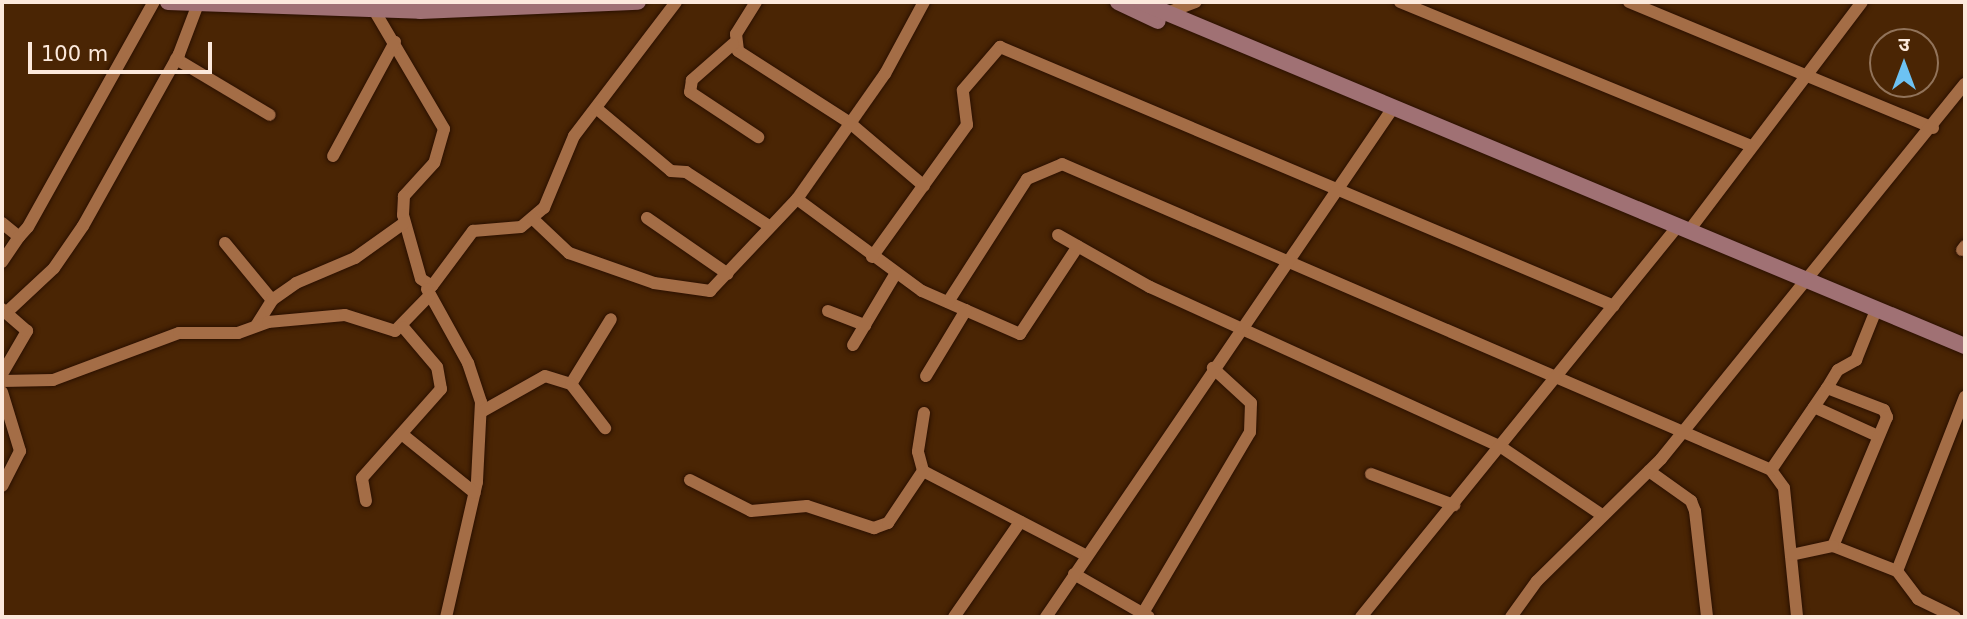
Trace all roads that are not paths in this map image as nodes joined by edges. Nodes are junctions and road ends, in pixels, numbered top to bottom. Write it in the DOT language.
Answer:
graph roads {
  1 [pos="155,2"];
  2 [pos="168,2"];
  3 [pos="638,2"];
  4 [pos="676,2"];
  5 [pos="756,2"];
  6 [pos="924,2"];
  7 [pos="1118,2"];
  8 [pos="1141,2"];
  9 [pos="1196,2"];
  10 [pos="1400,2"];
  11 [pos="1629,2"];
  12 [pos="1857,3"];
  13 [pos="198,4"];
  14 [pos="374,10"];
  15 [pos="1161,17"];
  16 [pos="395,42"];
  17 [pos="733,44"];
  18 [pos="176,59"];
  19 [pos="1805,76"];
  20 [pos="1965,84"];
  21 [pos="596,108"];
  22 [pos="1390,112"];
  23 [pos="270,115"];
  24 [pos="850,123"];
  25 [pos="1933,128"];
  26 [pos="758,137"];
  27 [pos="1751,146"];
  28 [pos="333,156"];
  29 [pos="923,186"];
  30 [pos="1333,191"];
  31 [pos="797,199"];
  32 [pos="647,218"];
  33 [pos="533,219"];
  34 [pos="2,223"];
  35 [pos="404,223"];
  36 [pos="769,226"];
  37 [pos="1683,229"];
  38 [pos="1058,235"];
  39 [pos="19,237"];
  40 [pos="225,243"];
  41 [pos="1078,246"];
  42 [pos="872,257"];
  43 [pos="1287,260"];
  44 [pos="2,262"];
  45 [pos="896,273"];
  46 [pos="728,274"];
  47 [pos="1809,282"];
  48 [pos="428,291"];
  49 [pos="272,300"];
  50 [pos="948,302"];
  51 [pos="1614,306"];
  52 [pos="965,310"];
  53 [pos="1876,310"];
  54 [pos="4,311"];
  55 [pos="828,311"];
  56 [pos="611,319"];
  57 [pos="1243,325"];
  58 [pos="865,326"];
  59 [pos="256,327"];
  60 [pos="403,327"];
  61 [pos="853,345"];
  62 [pos="1965,346"];
  63 [pos="1213,368"];
  64 [pos="1559,373"];
  65 [pos="2,374"];
  66 [pos="926,376"];
  67 [pos="2,381"];
  68 [pos="571,384"];
  69 [pos="1827,388"];
  70 [pos="1965,397"];
  71 [pos="3,401"];
  72 [pos="1814,407"];
  73 [pos="481,412"];
  74 [pos="924,413"];
  75 [pos="605,428"];
  76 [pos="1686,429"];
  77 [pos="403,435"];
  78 [pos="1878,436"];
  79 [pos="1501,447"];
  80 [pos="1771,470"];
  81 [pos="923,471"];
  82 [pos="1649,471"];
  83 [pos="1371,474"];
  84 [pos="690,480"];
  85 [pos="2,486"];
  86 [pos="475,493"];
  87 [pos="366,501"];
  88 [pos="1454,505"];
  89 [pos="1602,515"];
  90 [pos="1020,522"];
  91 [pos="1833,546"];
  92 [pos="1086,555"];
  93 [pos="1791,555"];
  94 [pos="1897,571"];
  95 [pos="1074,574"];
  96 [pos="1147,615"];
  97 [pos="446,617"];
  98 [pos="954,617"];
  99 [pos="1046,617"];
  100 [pos="1361,617"];
  101 [pos="1511,617"];
  102 [pos="1707,617"];
  103 [pos="1797,617"];
  104 [pos="1955,617"];
  1 -- 39 [label="street"];
  2 -- 13 [label="street"];
  3 -- 14 [label="street"];
  4 -- 21 [label="street"];
  5 -- 17 [label="street"];
  6 -- 24 [label="street"];
  7 -- 15 [label="street"];
  8 -- 15 [label="street"];
  9 -- 15 [label="street"];
  10 -- 27 [label="street"];
  11 -- 19 [label="street"];
  12 -- 19 [label="street"];
  13 -- 14 [label="street"];
  13 -- 18 [label="street"];
  14 -- 16 [label="street"];
  15 -- 22 [label="street"];
  16 -- 28 [label="street"];
  16 -- 35 [label="street"];
  17 -- 24 [label="street"];
  17 -- 26 [label="street"];
  18 -- 23 [label="street"];
  18 -- 54 [label="street"];
  19 -- 25 [label="street"];
  19 -- 27 [label="street"];
  20 -- 25 [label="street"];
  21 -- 33 [label="street"];
  21 -- 36 [label="street"];
  22 -- 30 [label="street"];
  22 -- 37 [label="street"];
  24 -- 29 [label="street"];
  24 -- 31 [label="street"];
  25 -- 47 [label="street"];
  27 -- 37 [label="street"];
  29 -- 30 [label="street"];
  29 -- 42 [label="street"];
  30 -- 43 [label="street"];
  30 -- 51 [label="street"];
  31 -- 36 [label="street"];
  31 -- 42 [label="street"];
  32 -- 46 [label="street"];
  33 -- 46 [label="street"];
  33 -- 48 [label="street"];
  34 -- 39 [label="street"];
  35 -- 48 [label="street"];
  35 -- 49 [label="street"];
  36 -- 46 [label="street"];
  37 -- 47 [label="street"];
  37 -- 51 [label="street"];
  38 -- 41 [label="street"];
  39 -- 44 [label="street"];
  40 -- 49 [label="street"];
  41 -- 52 [label="street"];
  41 -- 57 [label="street"];
  42 -- 45 [label="street"];
  43 -- 50 [label="street"];
  43 -- 57 [label="street"];
  43 -- 64 [label="street"];
  45 -- 50 [label="street"];
  45 -- 58 [label="street"];
  47 -- 53 [label="street"];
  47 -- 76 [label="street"];
  48 -- 60 [label="street"];
  48 -- 73 [label="street"];
  49 -- 59 [label="street"];
  50 -- 52 [label="street"];
  51 -- 64 [label="street"];
  52 -- 66 [label="street"];
  53 -- 62 [label="street"];
  53 -- 69 [label="street"];
  54 -- 65 [label="street"];
  55 -- 58 [label="street"];
  56 -- 68 [label="street"];
  57 -- 63 [label="street"];
  57 -- 79 [label="street"];
  58 -- 61 [label="street"];
  59 -- 60 [label="street"];
  59 -- 67 [label="street"];
  60 -- 77 [label="street"];
  63 -- 92 [label="street"];
  63 -- 96 [label="street"];
  64 -- 76 [label="street"];
  64 -- 79 [label="street"];
  68 -- 73 [label="street"];
  68 -- 75 [label="street"];
  69 -- 72 [label="street"];
  69 -- 78 [label="street"];
  70 -- 94 [label="street"];
  71 -- 85 [label="street"];
  72 -- 78 [label="street"];
  72 -- 80 [label="street"];
  73 -- 86 [label="street"];
  74 -- 81 [label="street"];
  76 -- 80 [label="street"];
  76 -- 82 [label="street"];
  77 -- 86 [label="street"];
  77 -- 87 [label="street"];
  78 -- 91 [label="street"];
  79 -- 88 [label="street"];
  79 -- 89 [label="street"];
  80 -- 93 [label="street"];
  81 -- 84 [label="street"];
  81 -- 90 [label="street"];
  82 -- 89 [label="street"];
  82 -- 102 [label="street"];
  83 -- 88 [label="street"];
  86 -- 97 [label="street"];
  88 -- 100 [label="street"];
  89 -- 101 [label="street"];
  90 -- 92 [label="street"];
  90 -- 98 [label="street"];
  91 -- 93 [label="street"];
  91 -- 94 [label="street"];
  92 -- 95 [label="street"];
  93 -- 103 [label="street"];
  94 -- 104 [label="street"];
  95 -- 96 [label="street"];
  95 -- 99 [label="street"];
}
